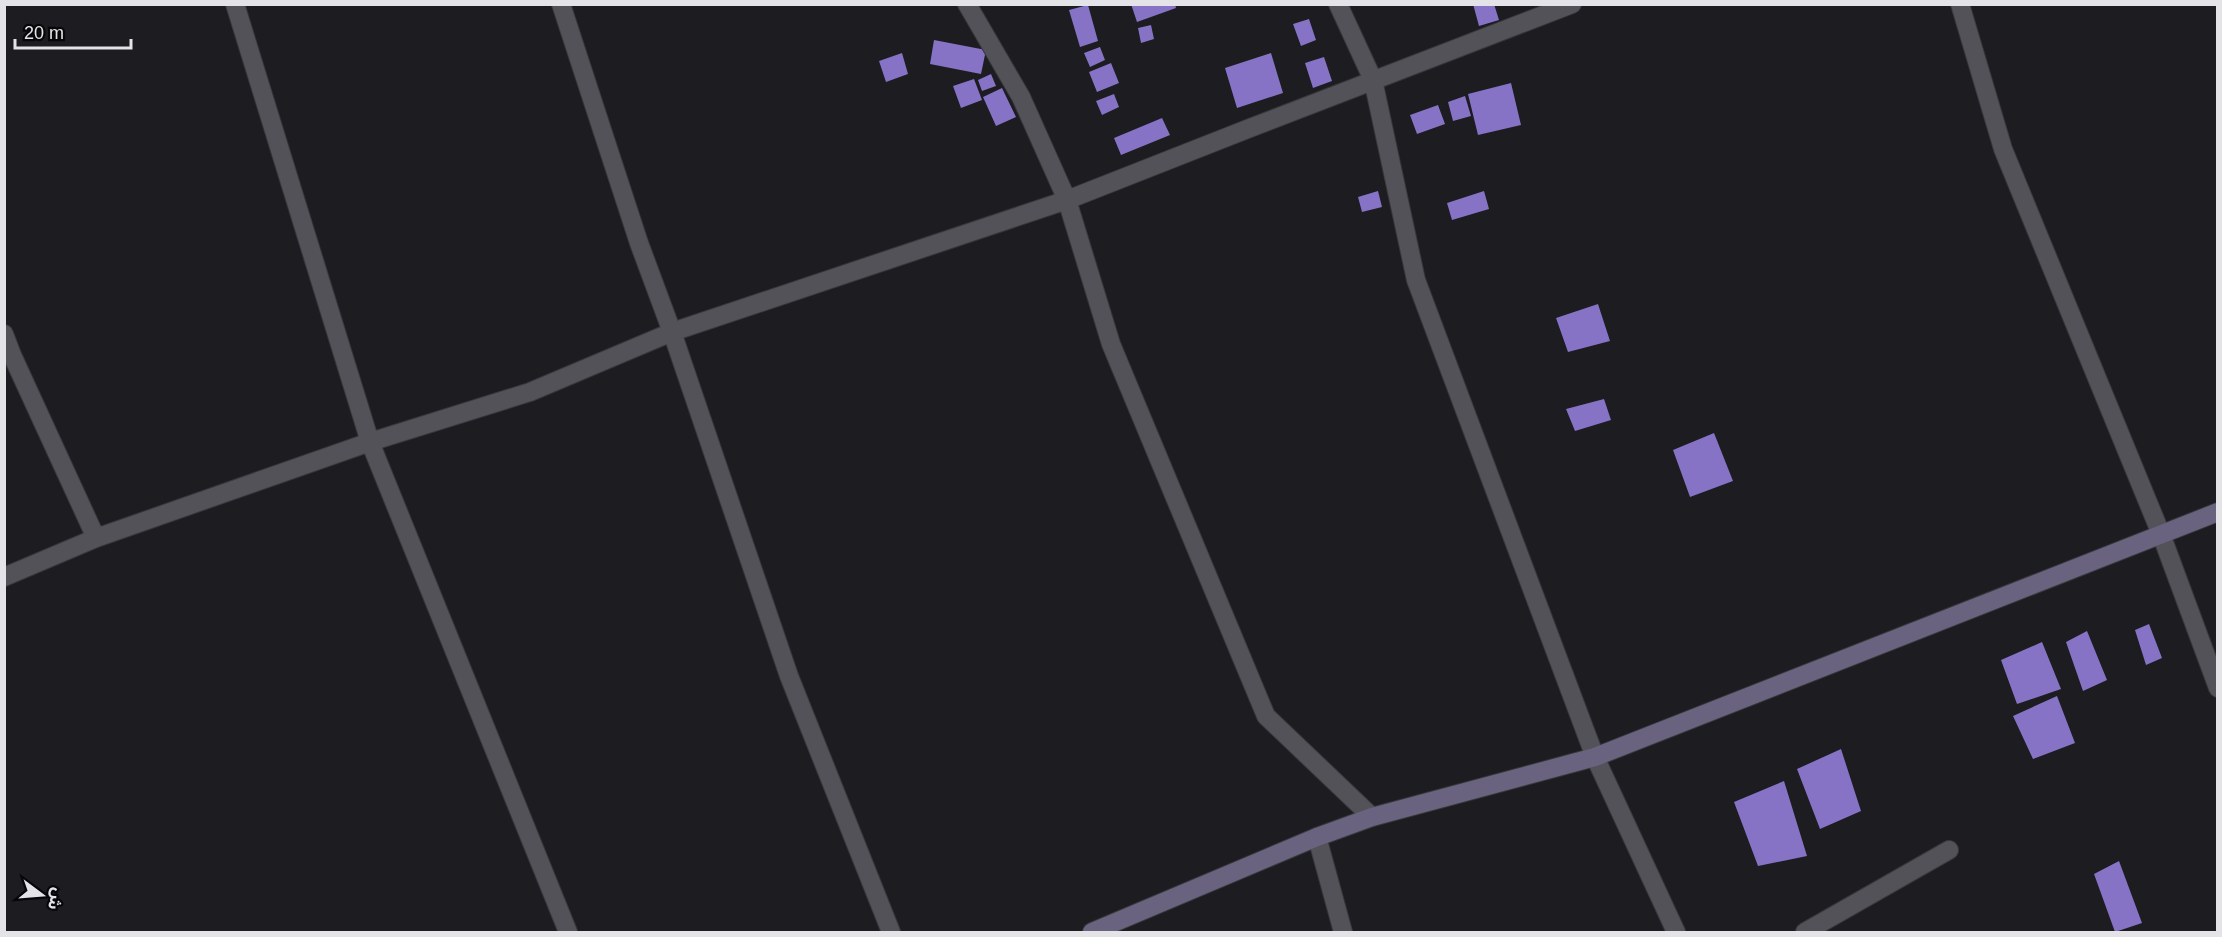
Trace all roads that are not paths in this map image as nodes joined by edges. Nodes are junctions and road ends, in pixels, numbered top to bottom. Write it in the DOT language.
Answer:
graph roads {
  1 [pos="235,4"];
  2 [pos="561,4"];
  3 [pos="967,4"];
  4 [pos="1338,4"];
  5 [pos="1572,4"];
  6 [pos="1960,4"];
  7 [pos="1373,80"];
  8 [pos="1067,200"];
  9 [pos="672,332"];
  10 [pos="4,334"];
  11 [pos="370,442"];
  12 [pos="2217,512"];
  13 [pos="2161,534"];
  14 [pos="96,538"];
  15 [pos="4,577"];
  16 [pos="2217,688"];
  17 [pos="1595,758"];
  18 [pos="1372,817"];
  19 [pos="1317,837"];
  20 [pos="1949,850"];
  21 [pos="568,933"];
  22 [pos="891,933"];
  23 [pos="1092,933"];
  24 [pos="1343,933"];
  25 [pos="1676,933"];
  26 [pos="1805,933"];
  1 -- 11 [label="street"];
  2 -- 9 [label="street"];
  3 -- 8 [label="street"];
  4 -- 7 [label="street"];
  5 -- 7 [label="street"];
  6 -- 13 [label="street"];
  7 -- 8 [label="street"];
  7 -- 17 [label="street"];
  8 -- 9 [label="street"];
  8 -- 18 [label="street"];
  9 -- 11 [label="street"];
  9 -- 22 [label="street"];
  10 -- 14 [label="street"];
  11 -- 14 [label="street"];
  11 -- 21 [label="street"];
  12 -- 13 [label="main road"];
  13 -- 16 [label="street"];
  13 -- 17 [label="main road"];
  14 -- 15 [label="street"];
  17 -- 18 [label="main road"];
  17 -- 25 [label="street"];
  18 -- 19 [label="main road"];
  19 -- 23 [label="main road"];
  19 -- 24 [label="street"];
  20 -- 26 [label="street"];
}
